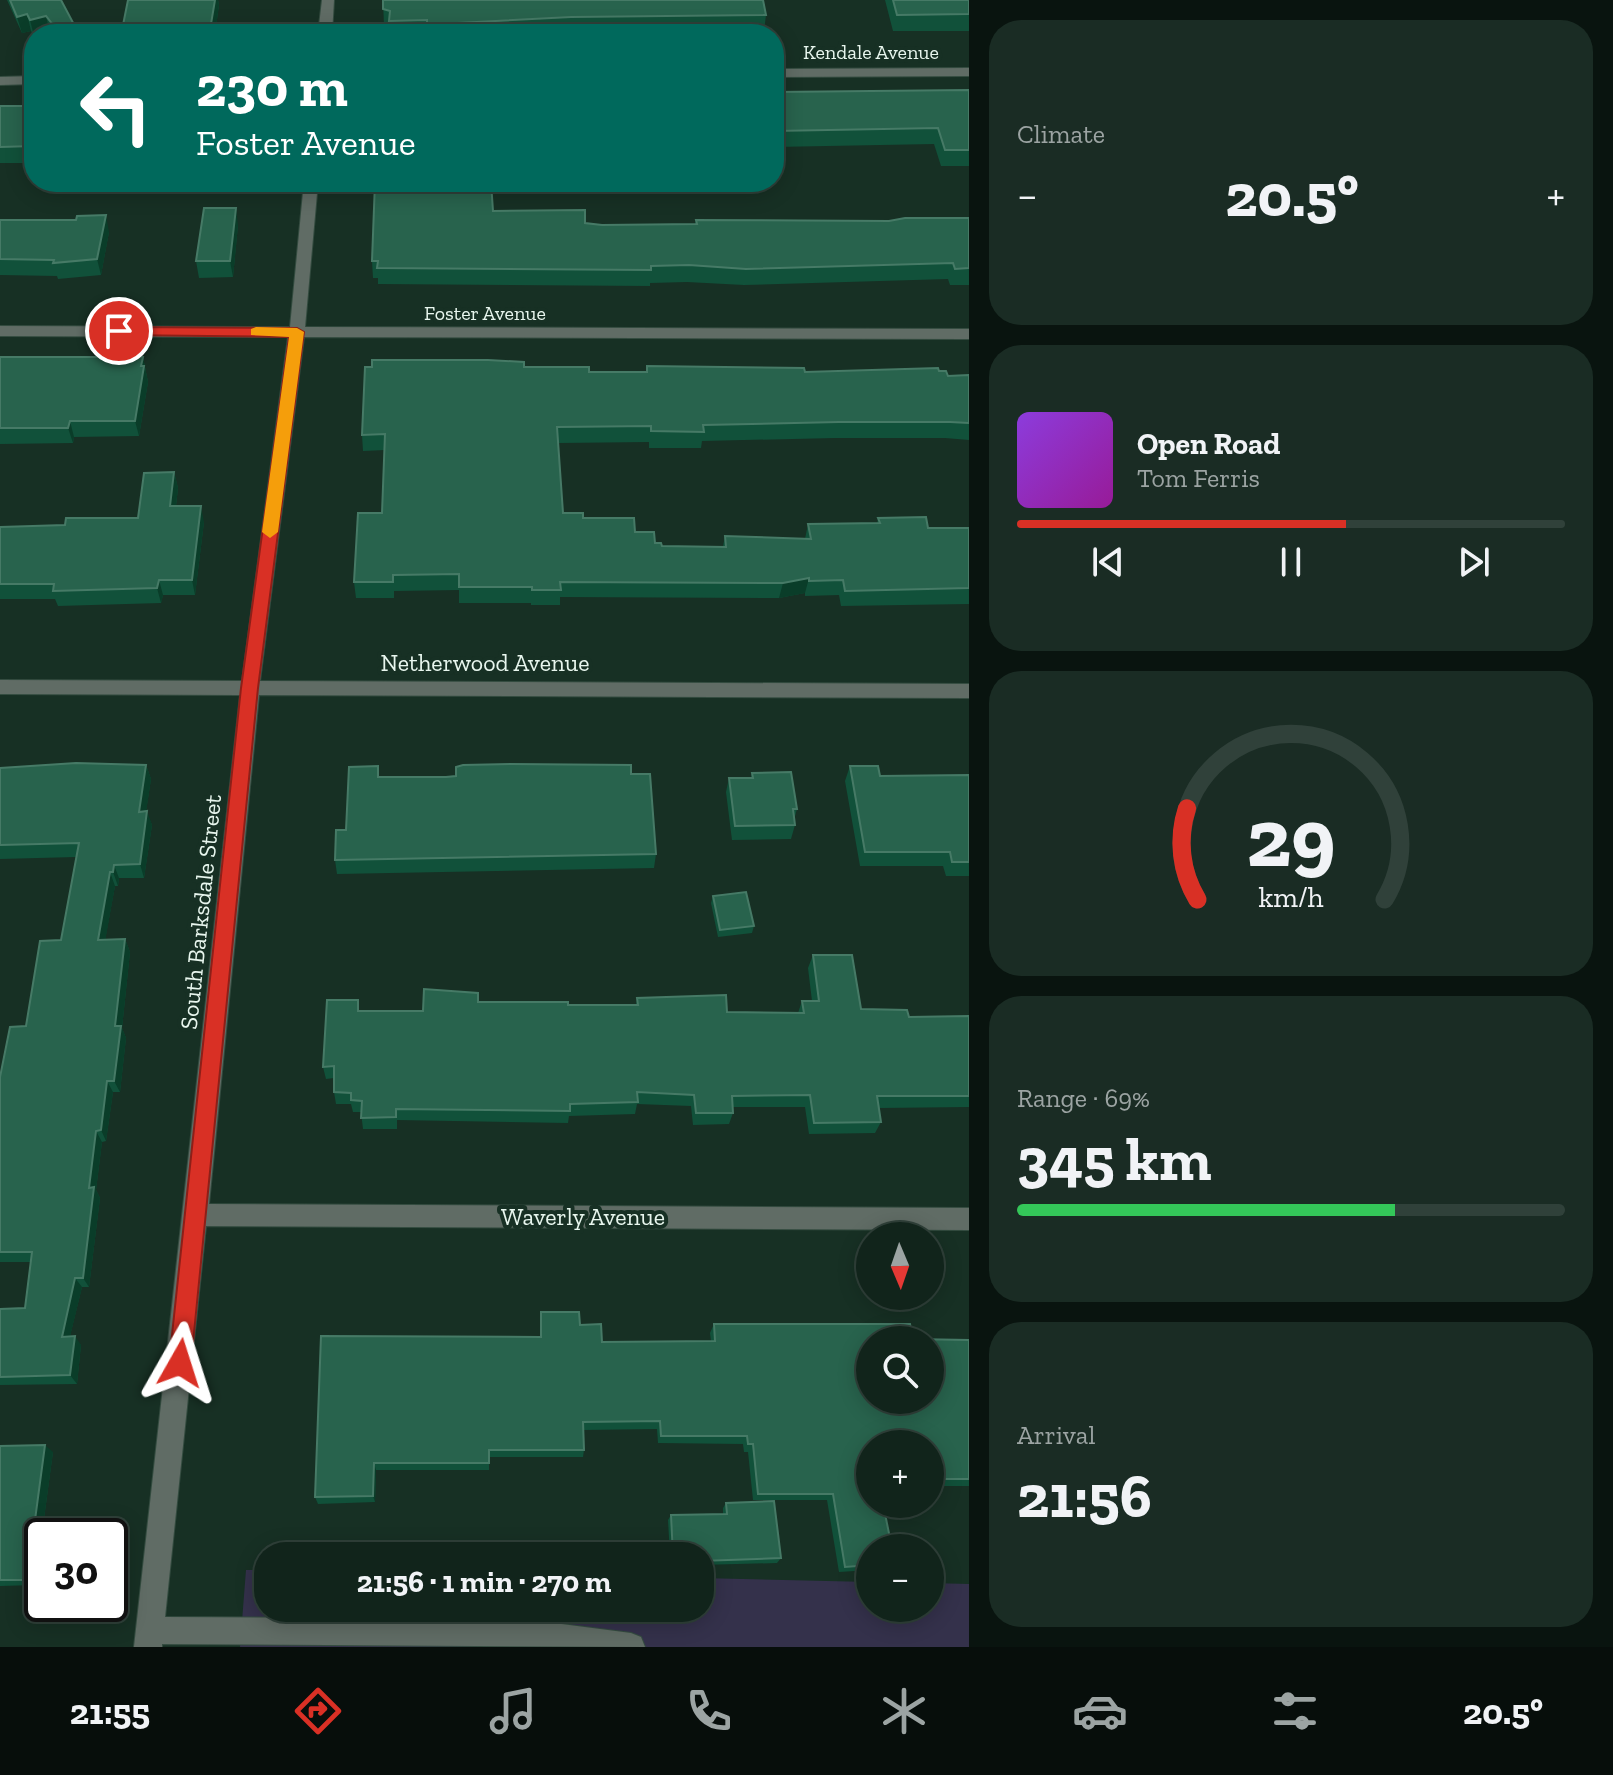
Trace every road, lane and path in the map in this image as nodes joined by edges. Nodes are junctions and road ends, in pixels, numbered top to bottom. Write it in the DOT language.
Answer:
graph roads {
  1 [pos="328,0"];
  2 [pos="326,24"];
  3 [pos="969,72"];
  4 [pos="784,73"];
  5 [pos="24,80"];
  6 [pos="0,81"];
  7 [pos="310,192"];
  8 [pos="0,331"];
  9 [pos="297,332"];
  10 [pos="969,334"];
  11 [pos="0,687"];
  12 [pos="250,688"];
  13 [pos="969,691"];
  14 [pos="196,1215"];
  15 [pos="969,1219"];
  16 [pos="149,1639"];
  17 [pos="631,1647"];
  1 -- 2 [label="street"];
  3 -- 4 [label="street, Kendale Avenue"];
  5 -- 6 [label="street"];
  7 -- 9 [label="street, South Barksdale Street"];
  8 -- 9 [label="street, Foster Avenue"];
  9 -- 10 [label="street, Foster Avenue"];
  9 -- 12 [label="street, South Barksdale Street"];
  11 -- 12 [label="street, Netherwood Avenue"];
  12 -- 13 [label="street, Netherwood Avenue"];
  12 -- 14 [label="street, South Barksdale Street"];
  14 -- 15 [label="street, Waverly Avenue"];
  14 -- 16 [label="street, South Barksdale Street"];
  16 -- 17 [label="street"];
}
